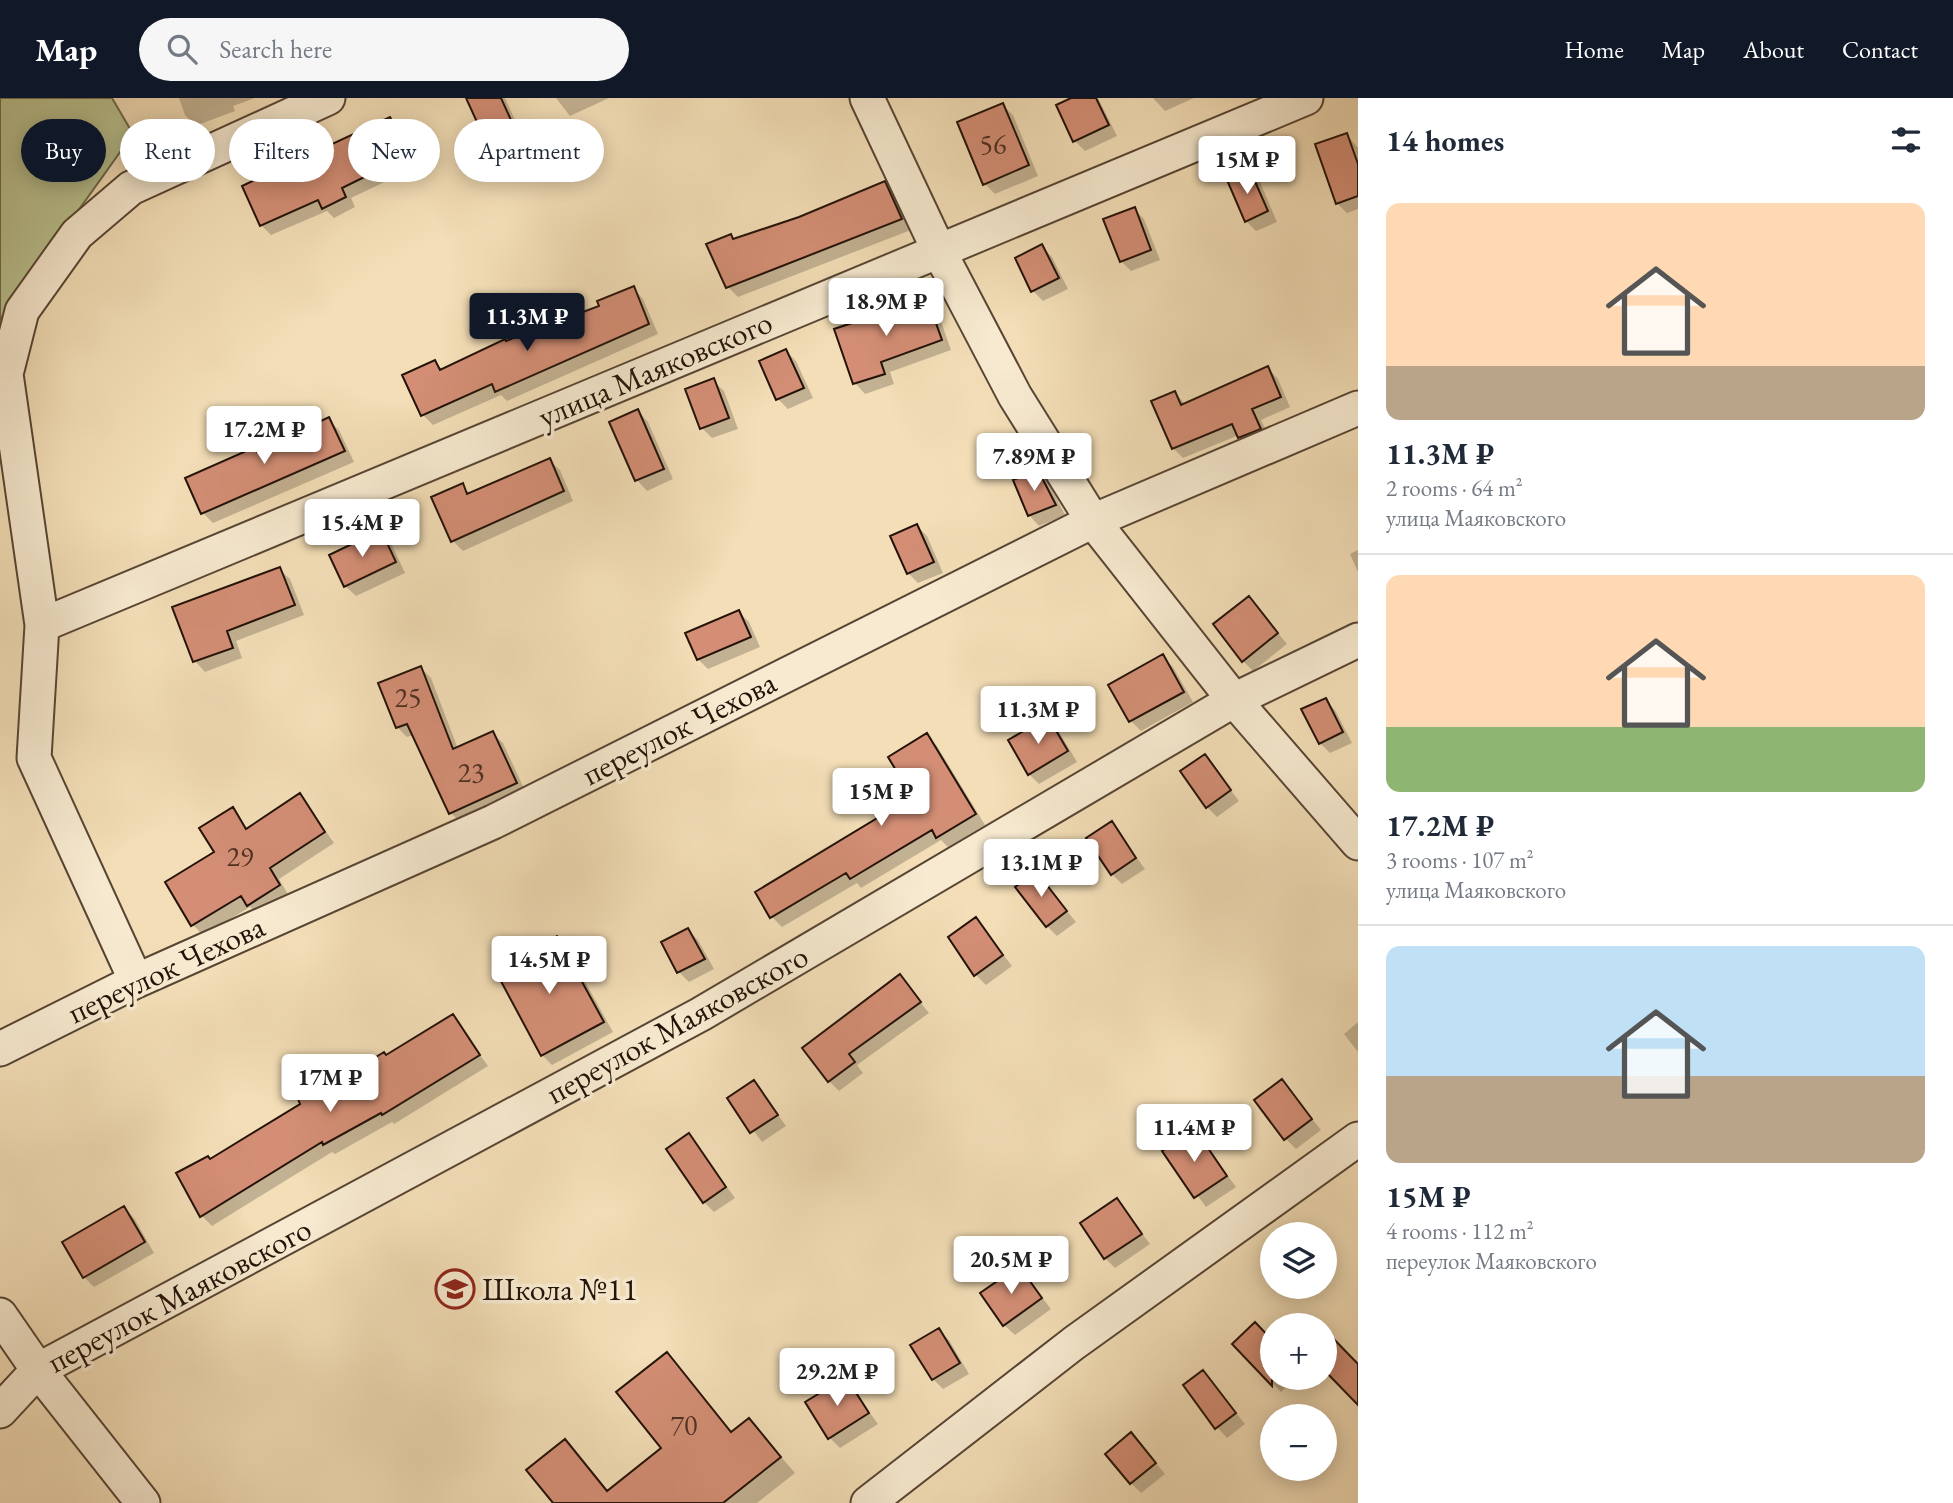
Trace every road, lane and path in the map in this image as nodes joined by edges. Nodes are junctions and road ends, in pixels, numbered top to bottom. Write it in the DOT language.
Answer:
graph roads {
  1 [pos="328,98"];
  2 [pos="867,98"];
  3 [pos="1306,98"];
  4 [pos="939,251"];
  5 [pos="1358,408"];
  6 [pos="1093,521"];
  7 [pos="41,625"];
  8 [pos="1358,640"];
  9 [pos="1234,700"];
  10 [pos="1358,843"];
  11 [pos="136,981"];
  12 [pos="0,1049"];
  13 [pos="1358,1139"];
  14 [pos="0,1315"];
  15 [pos="38,1370"];
  16 [pos="0,1410"];
  17 [pos="143,1503"];
  18 [pos="868,1503"];
  1 -- 7 [label="street"];
  2 -- 4 [label="street"];
  3 -- 4 [label="street, улица Маяковского"];
  4 -- 6 [label="street"];
  4 -- 7 [label="street, улица Маяковского"];
  5 -- 6 [label="street, переулок Чехова"];
  6 -- 9 [label="street"];
  6 -- 11 [label="street, переулок Чехова"];
  7 -- 11 [label="street"];
  8 -- 9 [label="street, переулок Маяковского"];
  9 -- 10 [label="street"];
  9 -- 15 [label="street, переулок Маяковского"];
  11 -- 12 [label="street, переулок Чехова"];
  13 -- 18 [label="street"];
  14 -- 15 [label="street"];
  15 -- 16 [label="street, переулок Маяковского"];
  15 -- 17 [label="street"];
}
